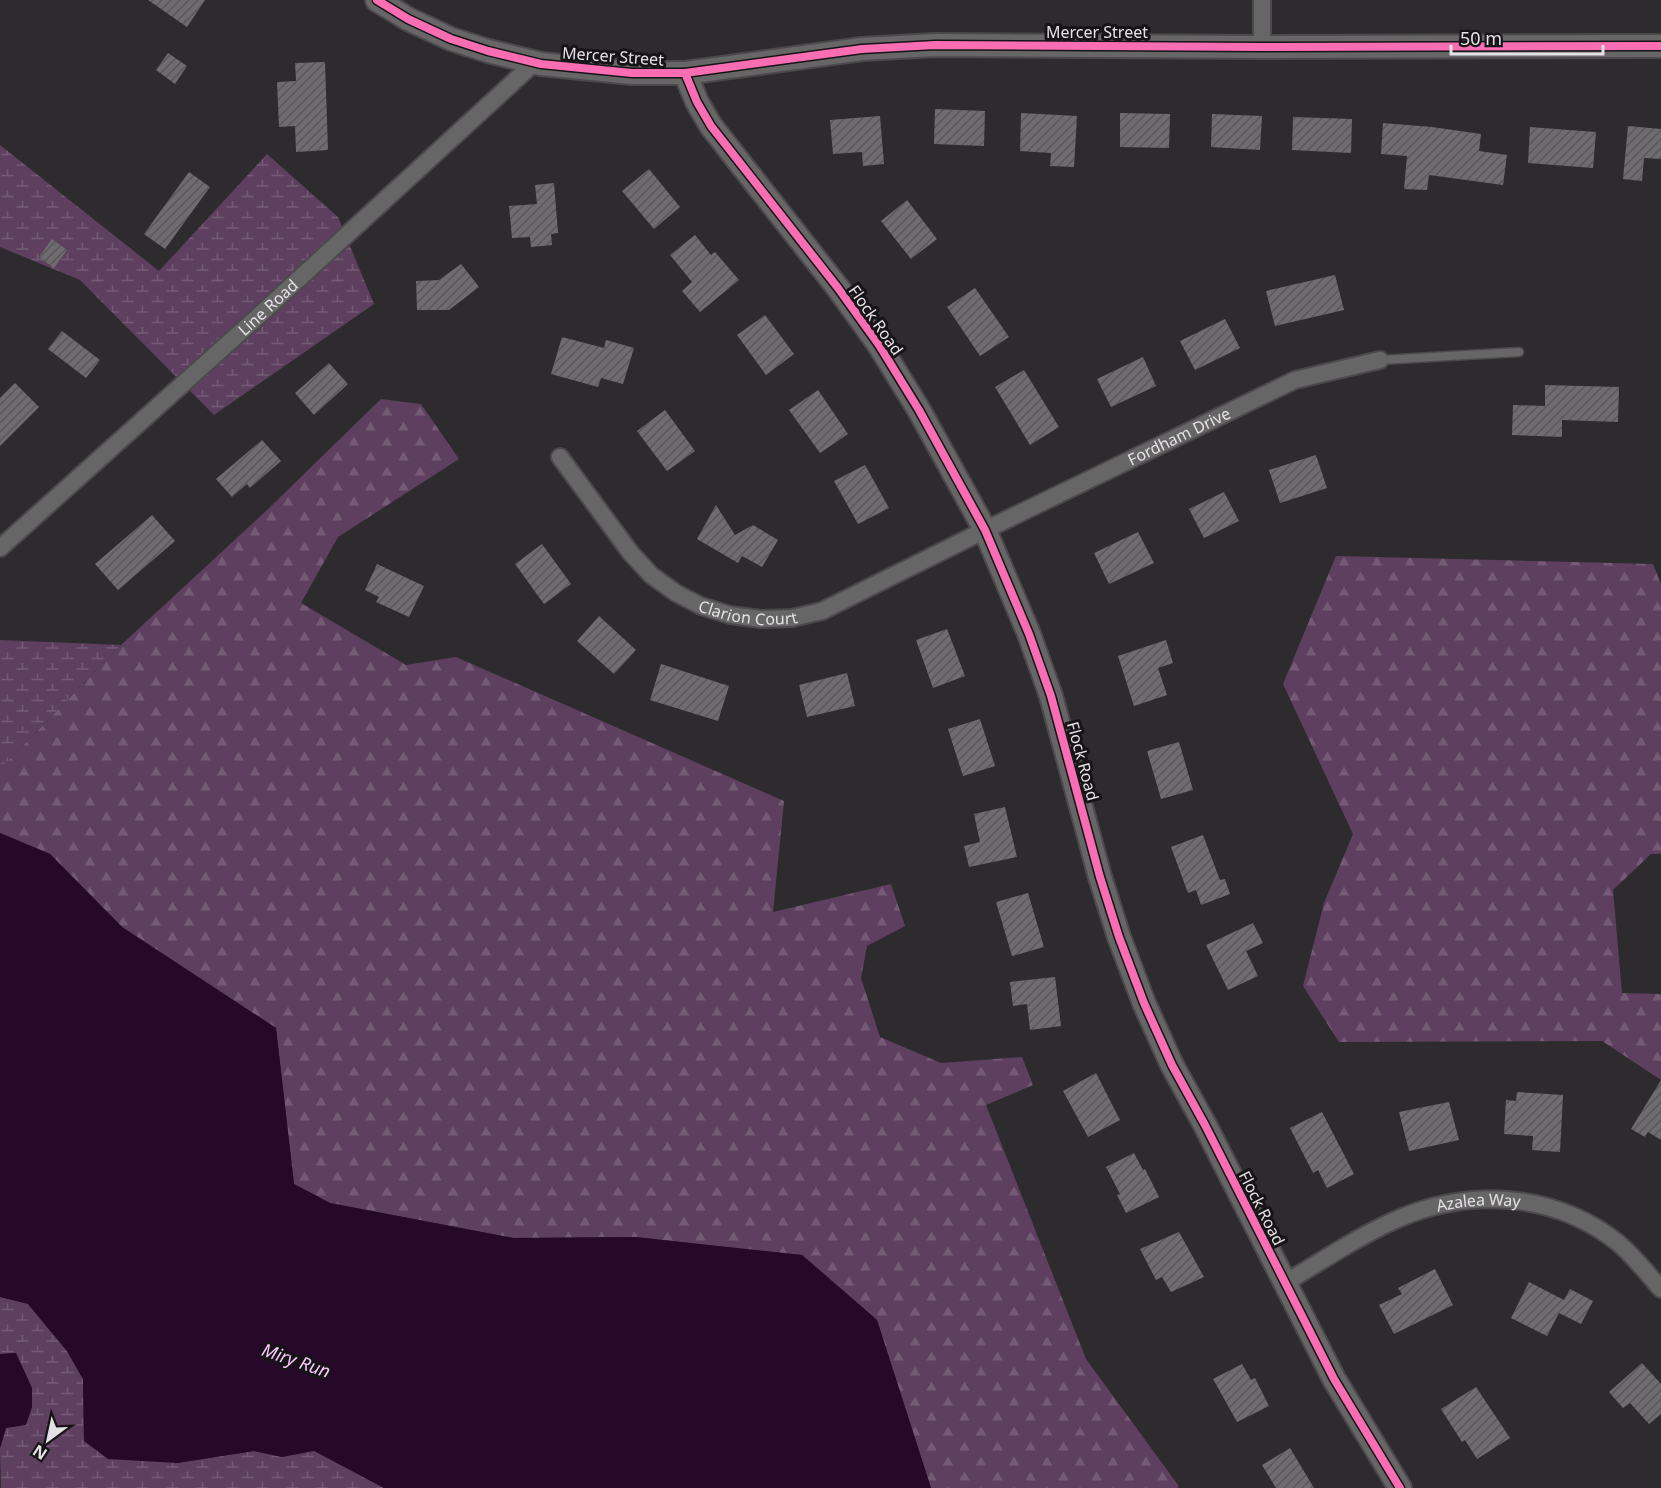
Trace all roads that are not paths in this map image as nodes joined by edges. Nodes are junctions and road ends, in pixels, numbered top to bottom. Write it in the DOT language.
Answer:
graph roads {
  1 [pos="377,0"];
  2 [pos="1262,0"];
  3 [pos="1661,46"];
  4 [pos="1262,47"];
  5 [pos="534,63"];
  6 [pos="685,73"];
  7 [pos="1519,352"];
  8 [pos="1380,360"];
  9 [pos="560,456"];
  10 [pos="985,530"];
  11 [pos="0,548"];
  12 [pos="1284,1283"];
  13 [pos="1661,1289"];
  14 [pos="1400,1488"];
  1 -- 5 [label="street, Mercer Street"];
  2 -- 4 [label="street"];
  3 -- 4 [label="street, Mercer Street"];
  4 -- 6 [label="street, Mercer Street"];
  5 -- 6 [label="street, Mercer Street"];
  5 -- 11 [label="street, Line Road"];
  6 -- 10 [label="street, Flock Road"];
  7 -- 8 [label="lane"];
  8 -- 10 [label="street, Fordham Drive"];
  9 -- 10 [label="street, Clarion Court"];
  10 -- 12 [label="street, Flock Road"];
  12 -- 13 [label="street, Azalea Way"];
  12 -- 14 [label="street, Flock Road"];
}
